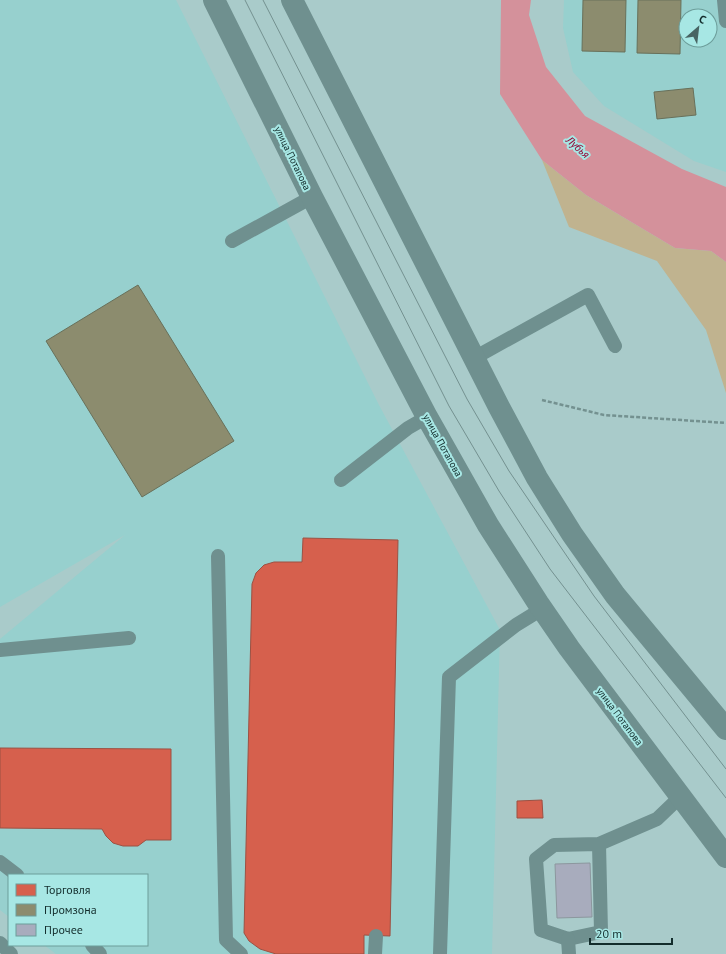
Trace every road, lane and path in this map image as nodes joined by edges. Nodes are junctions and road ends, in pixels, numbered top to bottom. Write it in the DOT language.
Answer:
graph roads {
  1 [pos="214,0"];
  2 [pos="292,0"];
  3 [pos="724,0"];
  4 [pos="726,21"];
  5 [pos="312,197"];
  6 [pos="232,241"];
  7 [pos="615,346"];
  8 [pos="474,358"];
  9 [pos="542,400"];
  10 [pos="427,417"];
  11 [pos="726,423"];
  12 [pos="341,480"];
  13 [pos="218,556"];
  14 [pos="542,609"];
  15 [pos="129,638"];
  16 [pos="0,650"];
  17 [pos="726,729"];
  18 [pos="680,797"];
  19 [pos="599,844"];
  20 [pos="726,857"];
  21 [pos="0,862"];
  22 [pos="16,874"];
  23 [pos="376,936"];
  24 [pos="568,939"];
  25 [pos="0,943"];
  26 [pos="93,946"];
  27 [pos="12,954"];
  28 [pos="100,954"];
  29 [pos="240,954"];
  30 [pos="375,954"];
  31 [pos="440,954"];
  32 [pos="568,954"];
  1 -- 5 [label="street, улица Потапова"];
  2 -- 8 [label="street"];
  3 -- 4 [label="lane"];
  5 -- 6 [label="lane"];
  5 -- 10 [label="street, улица Потапова"];
  7 -- 8 [label="lane"];
  8 -- 17 [label="street"];
  9 -- 11 [label="path"];
  10 -- 12 [label="lane"];
  10 -- 14 [label="street, улица Потапова"];
  13 -- 29 [label="lane"];
  14 -- 18 [label="street, улица Потапова"];
  14 -- 31 [label="lane"];
  15 -- 16 [label="lane"];
  18 -- 19 [label="lane"];
  18 -- 20 [label="street, улица Потапова"];
  19 -- 24 [label="lane"];
  19 -- 24 [label="lane"];
  21 -- 22 [label="lane"];
  23 -- 30 [label="lane"];
  24 -- 32 [label="lane"];
  25 -- 27 [label="lane"];
  26 -- 28 [label="lane"];
}
